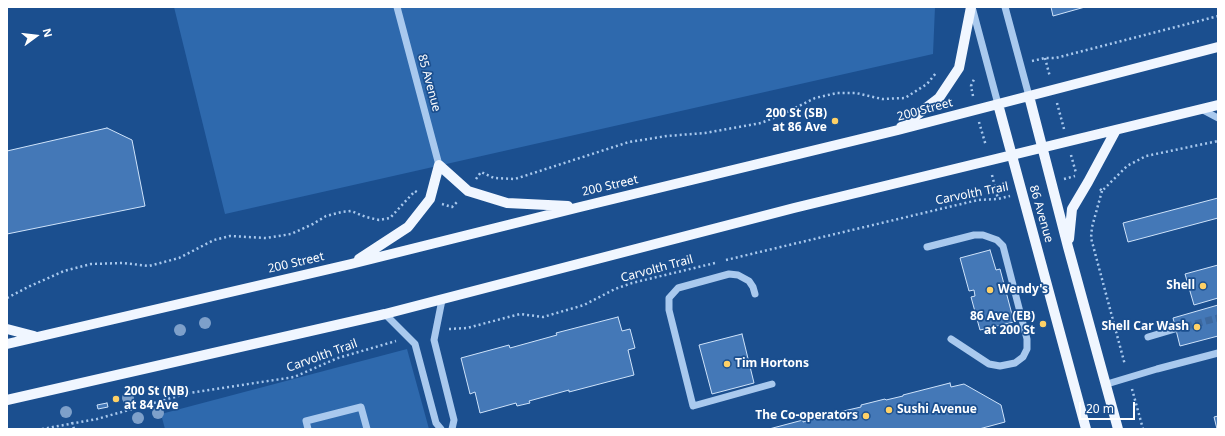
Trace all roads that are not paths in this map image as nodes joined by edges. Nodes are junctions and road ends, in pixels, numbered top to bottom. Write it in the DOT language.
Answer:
graph roads {
  1 [pos="398,7"];
  2 [pos="971,7"];
  3 [pos="1005,7"];
  4 [pos="1218,47"];
  5 [pos="1029,96"];
  6 [pos="998,104"];
  7 [pos="1218,105"];
  8 [pos="1201,109"];
  9 [pos="1218,118"];
  10 [pos="898,130"];
  11 [pos="1116,130"];
  12 [pos="1042,148"];
  13 [pos="1012,155"];
  14 [pos="439,165"];
  15 [pos="580,207"];
  16 [pos="927,247"];
  17 [pos="1068,247"];
  18 [pos="350,264"];
  19 [pos="755,294"];
  20 [pos="442,300"];
  21 [pos="385,314"];
  22 [pos="7,329"];
  23 [pos="1176,330"];
  24 [pos="36,337"];
  25 [pos="1148,337"];
  26 [pos="951,339"];
  27 [pos="7,344"];
  28 [pos="1218,353"];
  29 [pos="772,384"];
  30 [pos="1107,384"];
  31 [pos="7,400"];
  32 [pos="308,429"];
  33 [pos="367,429"];
  34 [pos="441,429"];
  35 [pos="452,429"];
  36 [pos="1086,429"];
  37 [pos="1118,429"];
  1 -- 14 [label="street, 85 Avenue"];
  2 -- 6 [label="street, 86 Avenue"];
  2 -- 10 [label="main road"];
  3 -- 5 [label="street, 86 Avenue"];
  4 -- 5 [label="main road, 200 Street"];
  5 -- 6 [label="main road, 200 Street"];
  5 -- 12 [label="main road, 86 Avenue"];
  6 -- 10 [label="main road, 200 Street"];
  6 -- 13 [label="main road, 86 Avenue"];
  7 -- 8 [label="main road"];
  8 -- 9 [label="street"];
  8 -- 11 [label="main road"];
  10 -- 15 [label="main road, 200 Street"];
  11 -- 12 [label="main road"];
  11 -- 17 [label="main road"];
  12 -- 13 [label="main road"];
  12 -- 17 [label="main road, 86 Avenue"];
  13 -- 20 [label="main road"];
  13 -- 36 [label="main road, 86 Avenue"];
  14 -- 15 [label="main road"];
  14 -- 18 [label="main road"];
  15 -- 18 [label="main road, 200 Street"];
  16 -- 26 [label="street"];
  17 -- 30 [label="main road, 86 Avenue"];
  18 -- 24 [label="main road, 200 Street"];
  19 -- 29 [label="street"];
  20 -- 21 [label="main road"];
  20 -- 35 [label="street"];
  21 -- 31 [label="main road"];
  21 -- 34 [label="street"];
  22 -- 24 [label="main road"];
  23 -- 25 [label="street"];
  24 -- 27 [label="main road, 200 Street"];
  28 -- 30 [label="street"];
  30 -- 37 [label="main road, 86 Avenue"];
  32 -- 33 [label="street"];
}
